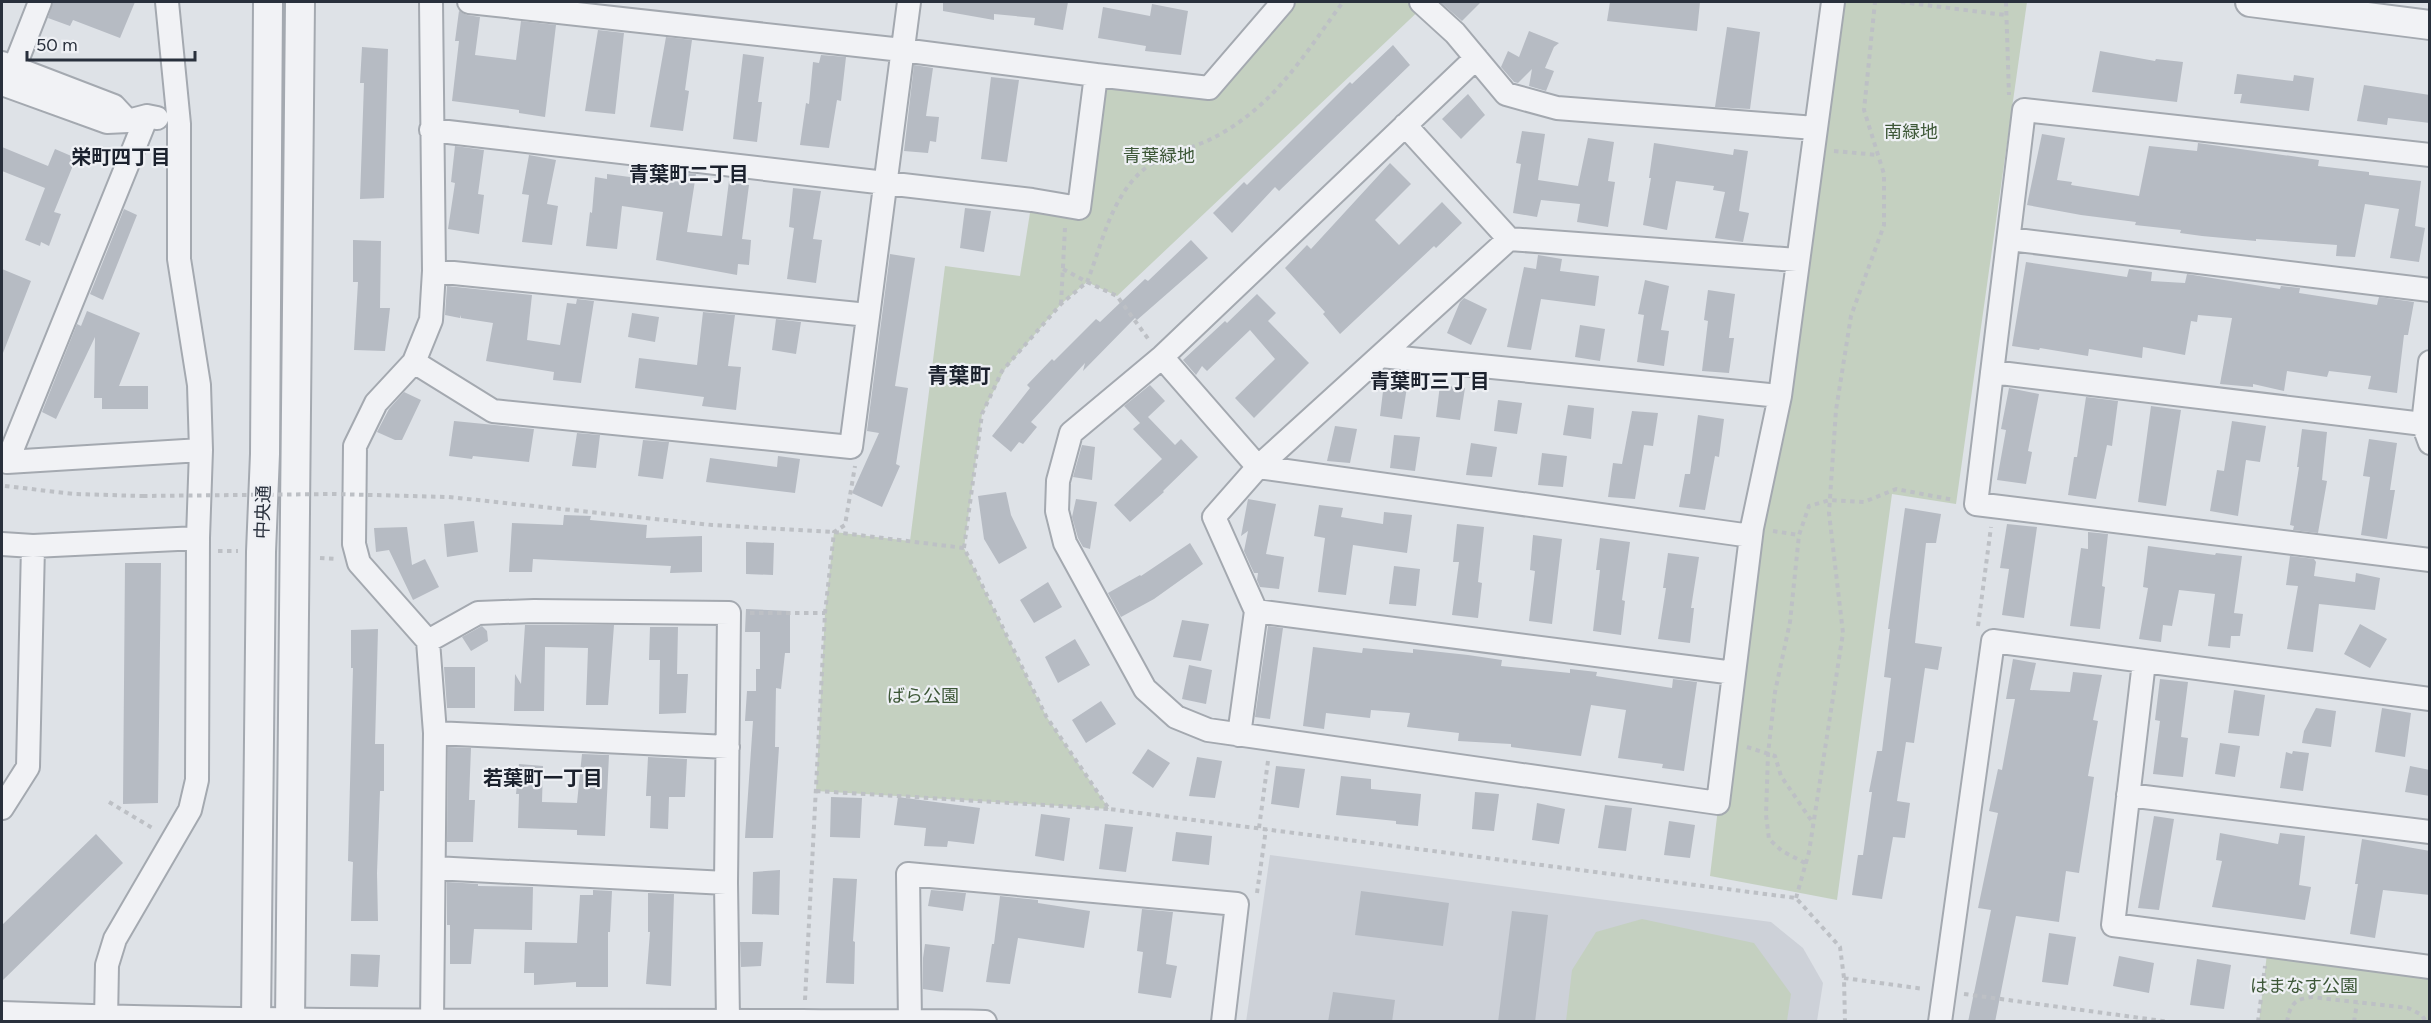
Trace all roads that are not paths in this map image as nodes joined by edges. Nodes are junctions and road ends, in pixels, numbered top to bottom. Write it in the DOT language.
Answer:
graph roads {
  1 [pos="40,2"];
  2 [pos="167,2"];
  3 [pos="268,2"];
  4 [pos="300,2"];
  5 [pos="431,2"];
  6 [pos="469,2"];
  7 [pos="909,2"];
  8 [pos="1283,2"];
  9 [pos="1421,2"];
  10 [pos="1833,2"];
  11 [pos="2250,2"];
  12 [pos="2430,25"];
  13 [pos="902,50"];
  14 [pos="1476,58"];
  15 [pos="1096,75"];
  16 [pos="5,80"];
  17 [pos="138,118"];
  18 [pos="179,124"];
  19 [pos="1405,125"];
  20 [pos="431,130"];
  21 [pos="1813,138"];
  22 [pos="2430,155"];
  23 [pos="886,183"];
  24 [pos="1509,239"];
  25 [pos="2009,239"];
  26 [pos="1797,260"];
  27 [pos="434,270"];
  28 [pos="2430,290"];
  29 [pos="868,315"];
  30 [pos="1381,356"];
  31 [pos="1162,357"];
  32 [pos="414,362"];
  33 [pos="2430,362"];
  34 [pos="1992,372"];
  35 [pos="1780,396"];
  36 [pos="2426,434"];
  37 [pos="201,450"];
  38 [pos="4,461"];
  39 [pos="1258,467"];
  40 [pos="1751,536"];
  41 [pos="2,544"];
  42 [pos="206,545"];
  43 [pos="33,546"];
  44 [pos="2430,560"];
  45 [pos="1256,611"];
  46 [pos="428,640"];
  47 [pos="2144,662"];
  48 [pos="1734,673"];
  49 [pos="2430,699"];
  50 [pos="435,733"];
  51 [pos="1239,735"];
  52 [pos="728,747"];
  53 [pos="2128,795"];
  54 [pos="2,808"];
  55 [pos="2430,832"];
  56 [pos="434,868"];
  57 [pos="726,883"];
  58 [pos="2430,967"];
  59 [pos="2,1013"];
  60 [pos="106,1019"];
  61 [pos="256,1020"];
  62 [pos="290,1020"];
  63 [pos="728,1020"];
  64 [pos="910,1020"];
  65 [pos="432,1021"];
  66 [pos="804,1022"];
  67 [pos="985,1022"];
  68 [pos="1223,1022"];
  69 [pos="1940,1022"];
  1 -- 16 [label="street"];
  2 -- 18 [label="street"];
  3 -- 61 [label="street, 中央通"];
  4 -- 62 [label="street, 中央通"];
  5 -- 20 [label="street"];
  6 -- 13 [label="street"];
  7 -- 13 [label="street"];
  8 -- 15 [label="street"];
  9 -- 14 [label="street"];
  10 -- 21 [label="street"];
  11 -- 12 [label="street"];
  13 -- 15 [label="street"];
  13 -- 23 [label="street"];
  14 -- 19 [label="street"];
  14 -- 21 [label="street"];
  15 -- 23 [label="street"];
  16 -- 17 [label="street"];
  17 -- 18 [label="street"];
  17 -- 38 [label="street"];
  18 -- 37 [label="street"];
  19 -- 24 [label="street"];
  19 -- 31 [label="street"];
  20 -- 23 [label="street"];
  20 -- 27 [label="street"];
  21 -- 26 [label="street"];
  22 -- 25 [label="street"];
  23 -- 29 [label="street"];
  24 -- 26 [label="street"];
  24 -- 30 [label="street"];
  25 -- 28 [label="street"];
  25 -- 34 [label="street"];
  26 -- 35 [label="street"];
  27 -- 29 [label="street"];
  27 -- 32 [label="street"];
  29 -- 32 [label="street"];
  30 -- 35 [label="street"];
  30 -- 39 [label="street"];
  31 -- 39 [label="street"];
  31 -- 51 [label="street"];
  32 -- 46 [label="street"];
  33 -- 36 [label="street"];
  34 -- 36 [label="street"];
  34 -- 44 [label="street"];
  35 -- 40 [label="street"];
  37 -- 38 [label="street"];
  37 -- 42 [label="street"];
  39 -- 40 [label="street"];
  39 -- 45 [label="street"];
  40 -- 48 [label="street"];
  41 -- 43 [label="street"];
  42 -- 43 [label="street"];
  42 -- 60 [label="street"];
  43 -- 54 [label="street"];
  45 -- 48 [label="street"];
  45 -- 51 [label="street"];
  46 -- 50 [label="street"];
  46 -- 52 [label="street"];
  47 -- 49 [label="street"];
  47 -- 53 [label="street"];
  47 -- 69 [label="street"];
  48 -- 51 [label="street"];
  50 -- 52 [label="street"];
  50 -- 56 [label="street"];
  52 -- 57 [label="street"];
  53 -- 55 [label="street"];
  53 -- 58 [label="street"];
  56 -- 57 [label="street"];
  56 -- 65 [label="street"];
  57 -- 63 [label="street"];
  59 -- 60 [label="street"];
  60 -- 61 [label="street"];
  61 -- 62 [label="street"];
  62 -- 65 [label="street"];
  63 -- 65 [label="street"];
  63 -- 66 [label="street"];
  64 -- 66 [label="street"];
  64 -- 67 [label="street"];
  64 -- 68 [label="street"];
}
